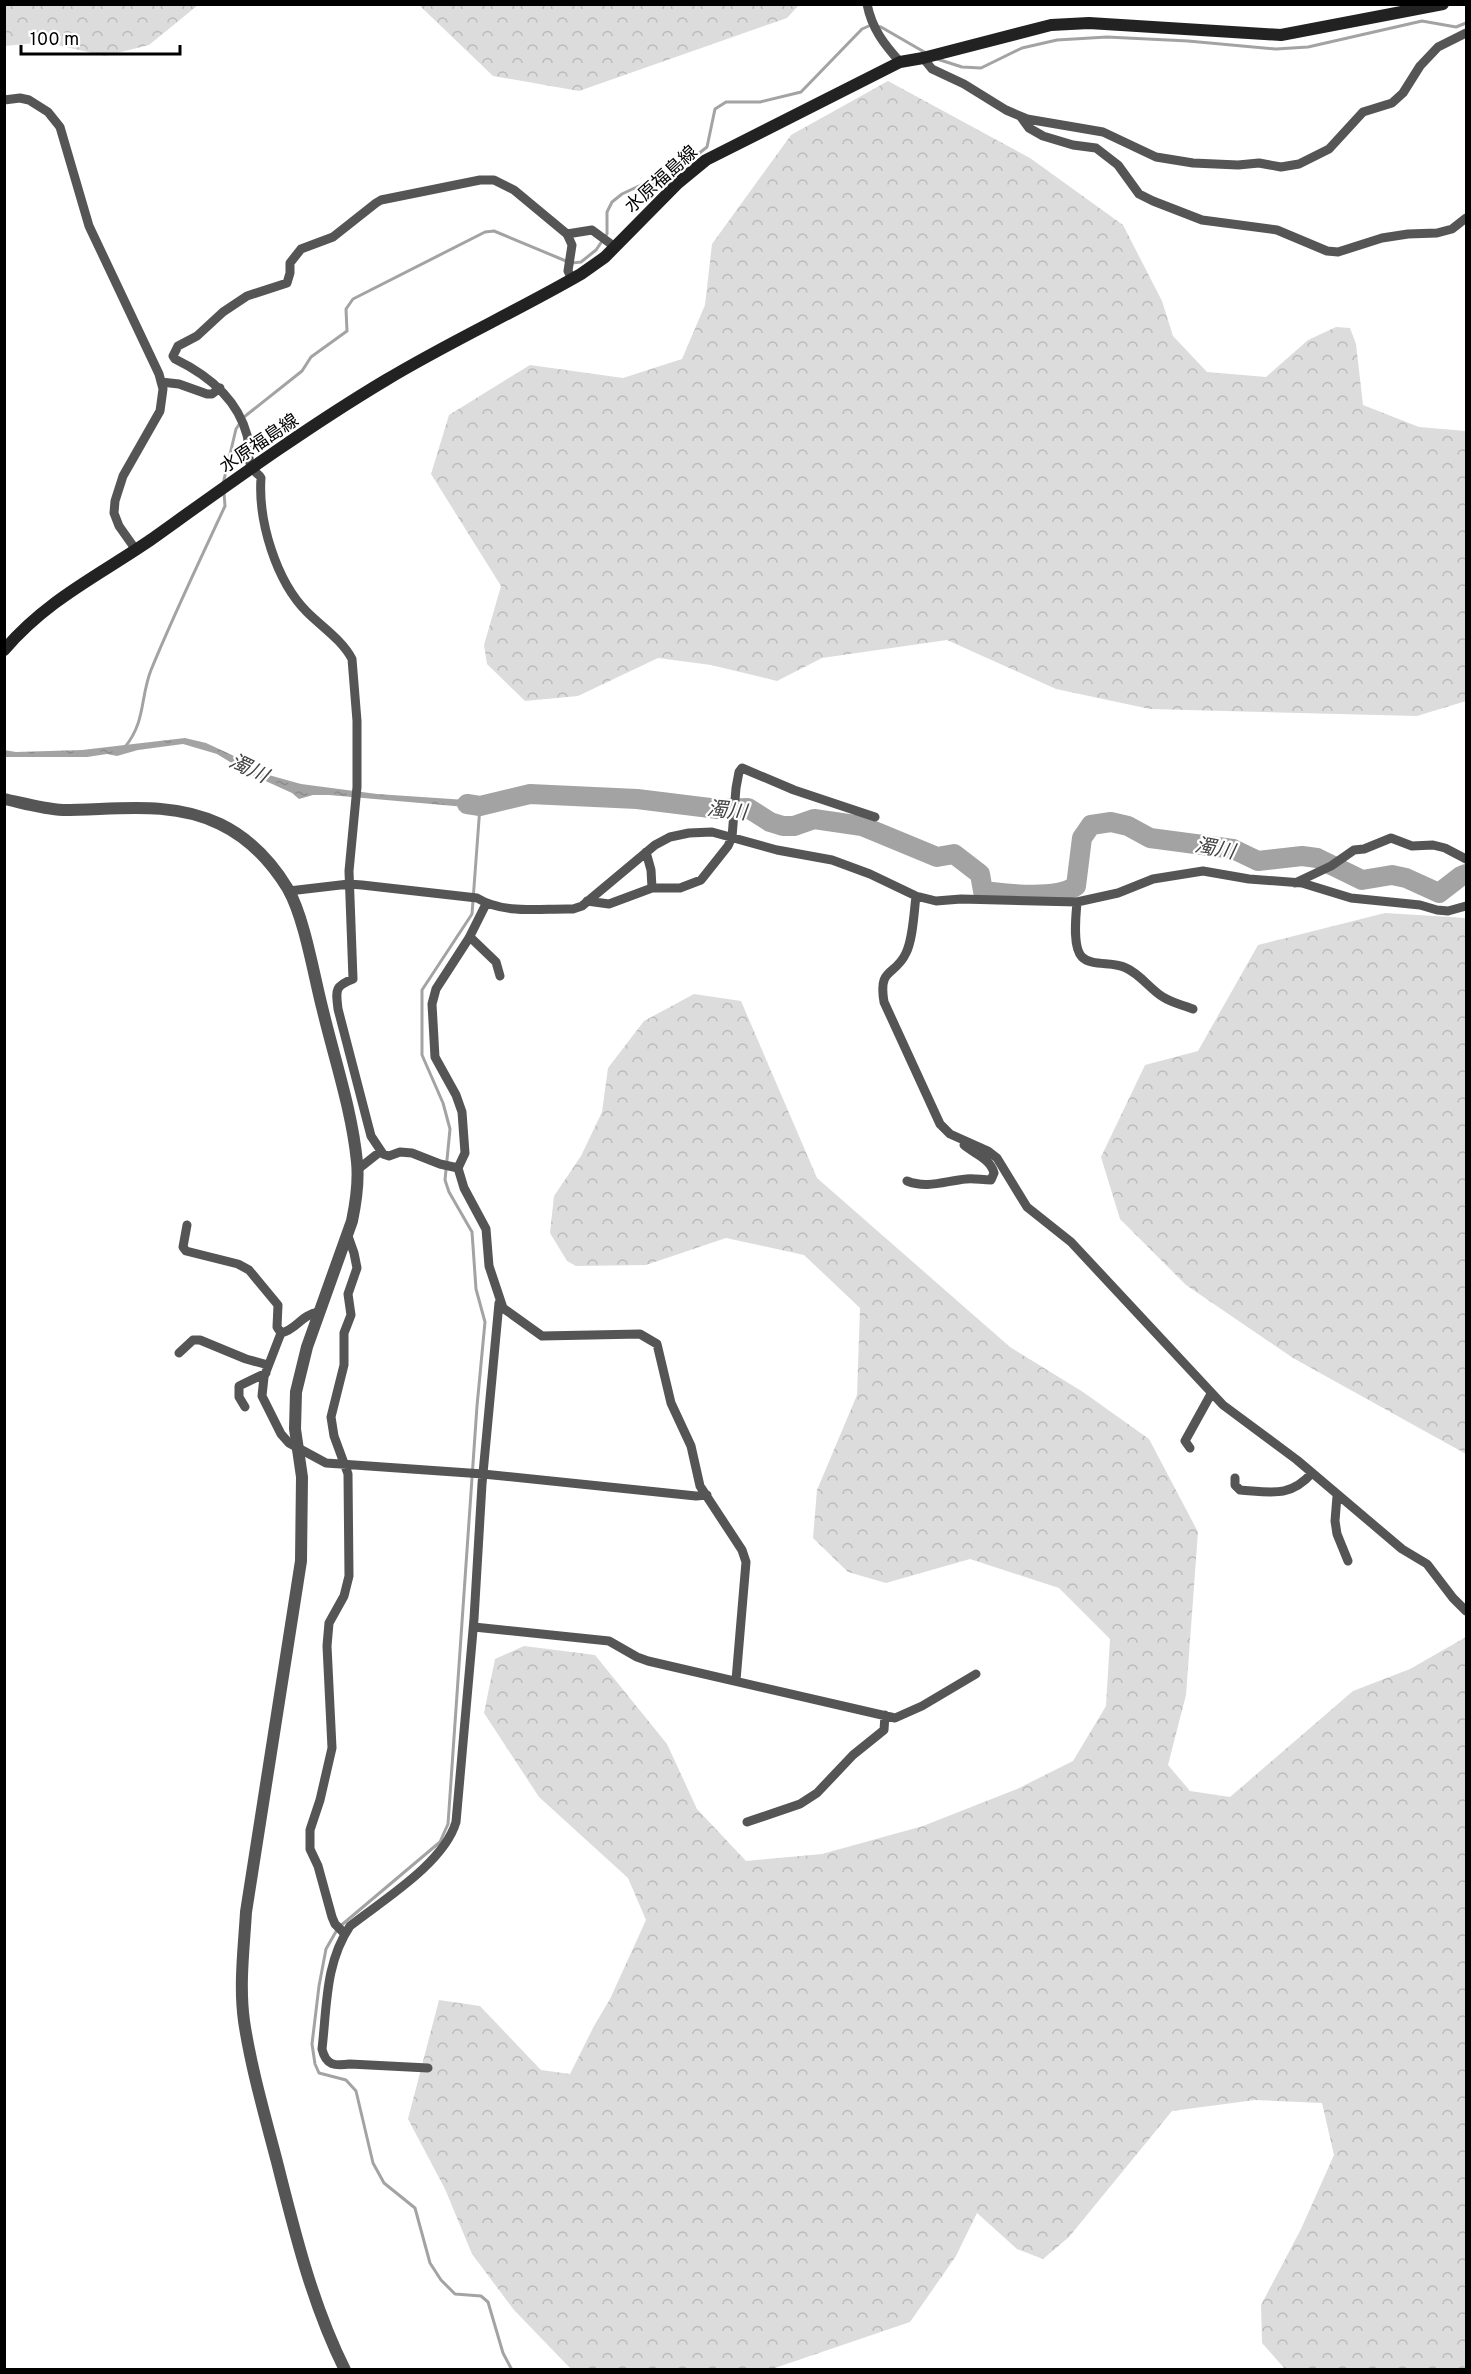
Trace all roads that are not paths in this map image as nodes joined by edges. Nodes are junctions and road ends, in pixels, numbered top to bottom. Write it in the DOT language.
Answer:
graph roads {
  1 [pos="867,4"];
  2 [pos="1443,4"];
  3 [pos="1467,33"];
  4 [pos="923,58"];
  5 [pos="900,62"];
  6 [pos="4,100"];
  7 [pos="1021,117"];
  8 [pos="1467,218"];
  9 [pos="567,234"];
  10 [pos="615,247"];
  11 [pos="572,279"];
  12 [pos="161,382"];
  13 [pos="220,388"];
  14 [pos="252,468"];
  15 [pos="136,550"];
  16 [pos="4,650"];
  17 [pos="4,799"];
  18 [pos="875,817"];
  19 [pos="732,837"];
  20 [pos="646,852"];
  21 [pos="1467,859"];
  22 [pos="1295,883"];
  23 [pos="349,884"];
  24 [pos="652,888"];
  25 [pos="289,891"];
  26 [pos="916,896"];
  27 [pos="482,901"];
  28 [pos="587,901"];
  29 [pos="1077,902"];
  30 [pos="1467,906"];
  31 [pos="470,937"];
  32 [pos="500,976"];
  33 [pos="1193,1009"];
  34 [pos="962,1140"];
  35 [pos="381,1151"];
  36 [pos="454,1167"];
  37 [pos="357,1170"];
  38 [pos="907,1181"];
  39 [pos="187,1225"];
  40 [pos="348,1236"];
  41 [pos="499,1300"];
  42 [pos="319,1312"];
  43 [pos="281,1333"];
  44 [pos="179,1353"];
  45 [pos="267,1369"];
  46 [pos="1211,1394"];
  47 [pos="245,1407"];
  48 [pos="298,1446"];
  49 [pos="1190,1448"];
  50 [pos="345,1464"];
  51 [pos="1312,1473"];
  52 [pos="476,1474"];
  53 [pos="1235,1478"];
  54 [pos="707,1496"];
  55 [pos="1337,1496"];
  56 [pos="1348,1561"];
  57 [pos="1467,1611"];
  58 [pos="474,1627"];
  59 [pos="976,1674"];
  60 [pos="736,1680"];
  61 [pos="885,1715"];
  62 [pos="747,1822"];
  63 [pos="340,1930"];
  64 [pos="428,2068"];
  65 [pos="345,2370"];
  1 -- 5 [label="street"];
  2 -- 4 [label="main road, 水原福島線"];
  3 -- 7 [label="street"];
  4 -- 5 [label="main road, 水原福島線"];
  4 -- 7 [label="street"];
  5 -- 10 [label="main road, 水原福島線"];
  6 -- 12 [label="street"];
  7 -- 8 [label="street"];
  9 -- 10 [label="street"];
  9 -- 11 [label="street"];
  9 -- 13 [label="street"];
  10 -- 11 [label="main road, 水原福島線"];
  11 -- 14 [label="main road, 水原福島線"];
  12 -- 13 [label="street"];
  12 -- 15 [label="street"];
  13 -- 14 [label="street"];
  14 -- 15 [label="main road, 水原福島線"];
  14 -- 23 [label="street"];
  15 -- 16 [label="main road, 水原福島線"];
  17 -- 25 [label="street"];
  18 -- 19 [label="street"];
  19 -- 20 [label="street"];
  19 -- 24 [label="street"];
  19 -- 26 [label="street"];
  20 -- 24 [label="street"];
  20 -- 28 [label="street"];
  21 -- 22 [label="street"];
  22 -- 29 [label="street"];
  22 -- 30 [label="street"];
  23 -- 25 [label="street"];
  23 -- 27 [label="street"];
  23 -- 35 [label="street"];
  24 -- 28 [label="street"];
  25 -- 37 [label="street"];
  26 -- 29 [label="street"];
  26 -- 34 [label="street"];
  27 -- 28 [label="street"];
  27 -- 31 [label="street"];
  29 -- 33 [label="street"];
  31 -- 32 [label="street"];
  31 -- 36 [label="street"];
  34 -- 38 [label="street"];
  34 -- 46 [label="street"];
  35 -- 36 [label="street"];
  35 -- 37 [label="street"];
  36 -- 41 [label="street"];
  37 -- 40 [label="street"];
  39 -- 43 [label="street"];
  40 -- 42 [label="street"];
  40 -- 50 [label="street"];
  41 -- 52 [label="street"];
  41 -- 54 [label="street"];
  42 -- 43 [label="street"];
  42 -- 48 [label="street"];
  43 -- 45 [label="street"];
  44 -- 45 [label="street"];
  45 -- 47 [label="street"];
  45 -- 48 [label="street"];
  46 -- 49 [label="street"];
  46 -- 51 [label="street"];
  48 -- 50 [label="street"];
  48 -- 65 [label="street"];
  50 -- 52 [label="street"];
  50 -- 63 [label="street"];
  51 -- 53 [label="street"];
  51 -- 55 [label="street"];
  52 -- 54 [label="street"];
  52 -- 58 [label="street"];
  54 -- 60 [label="street"];
  55 -- 56 [label="street"];
  55 -- 57 [label="street"];
  58 -- 60 [label="street"];
  58 -- 63 [label="street"];
  59 -- 61 [label="street"];
  60 -- 61 [label="street"];
  61 -- 62 [label="street"];
  63 -- 64 [label="street"];
}
